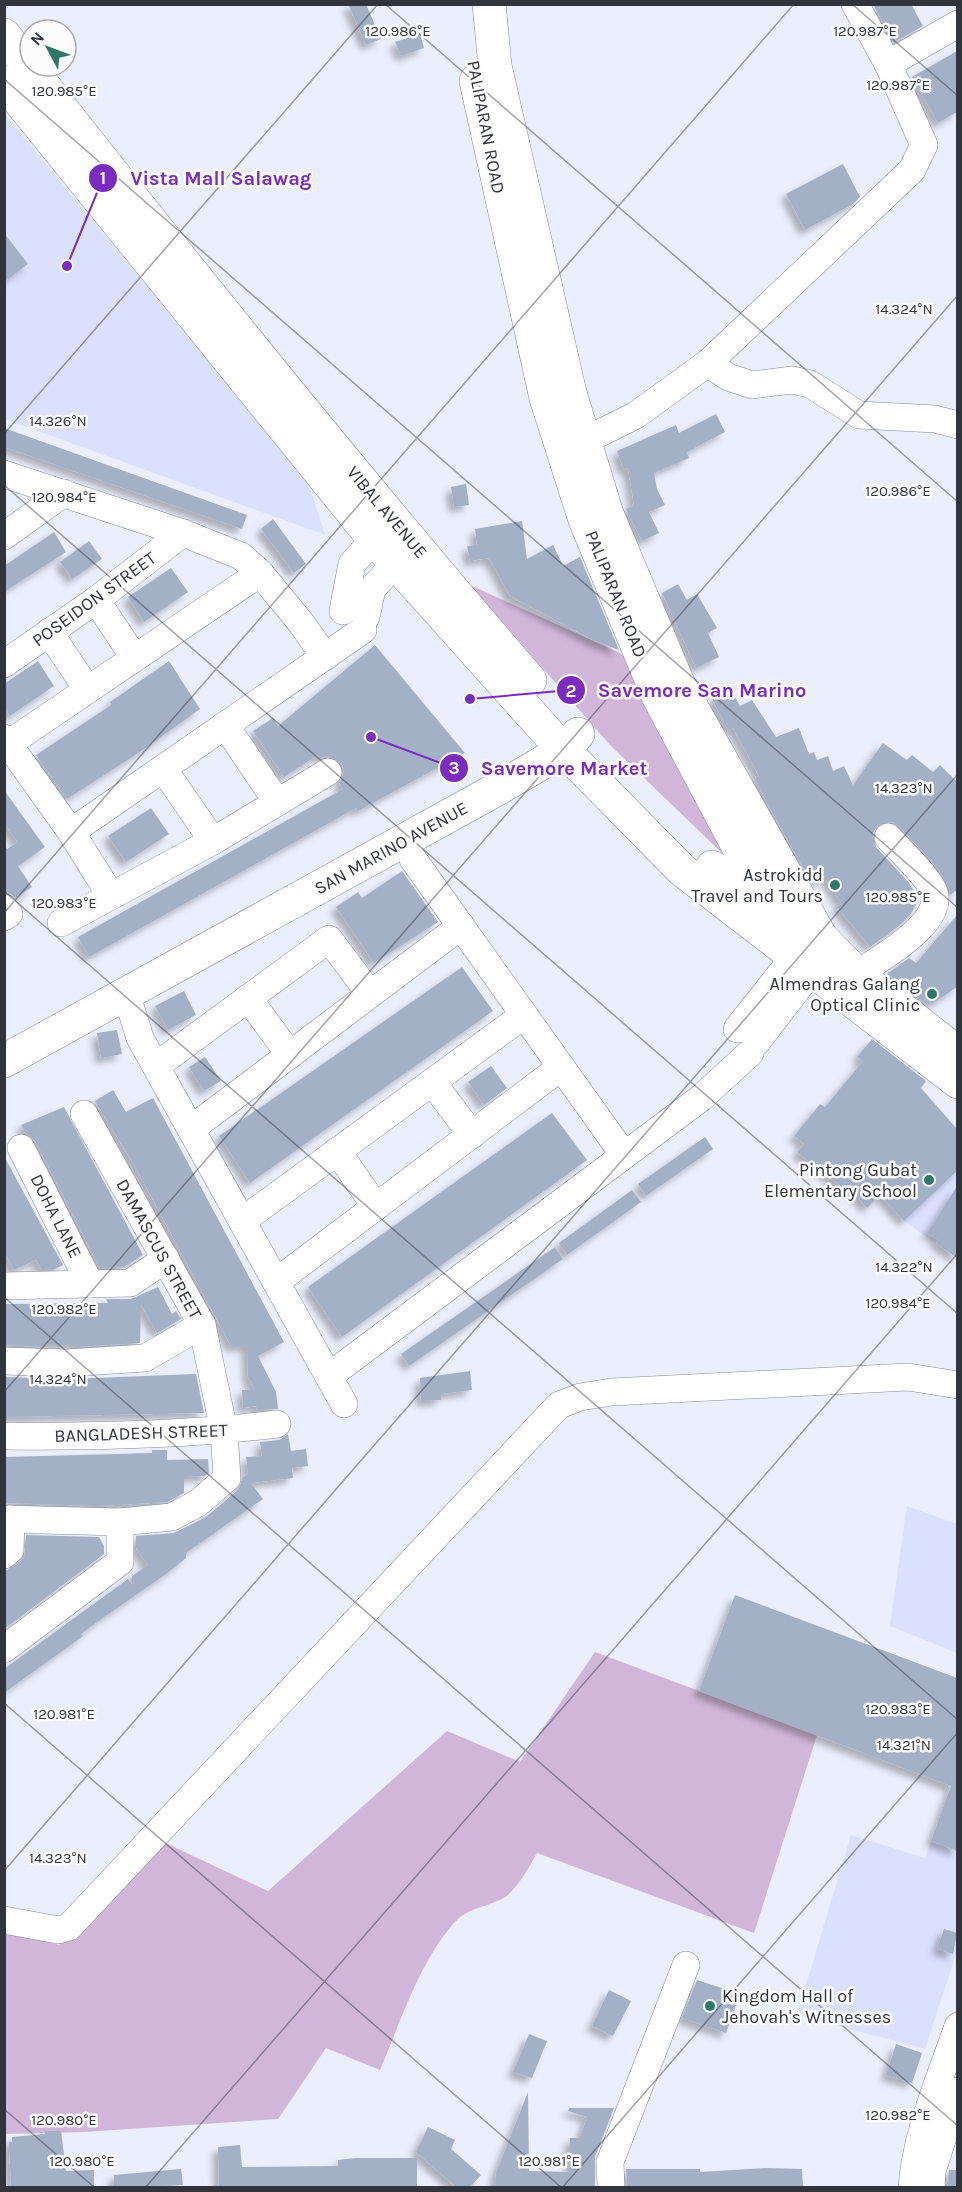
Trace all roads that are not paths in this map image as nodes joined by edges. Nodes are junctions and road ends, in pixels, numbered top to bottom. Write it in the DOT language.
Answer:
graph roads {
  1 [pos="466,4"];
  2 [pos="489,4"];
  3 [pos="855,4"];
  4 [pos="957,24"];
  5 [pos="4,35"];
  6 [pos="888,64"];
  7 [pos="4,82"];
  8 [pos="708,363"];
  9 [pos="957,425"];
  10 [pos="584,441"];
  11 [pos="4,474"];
  12 [pos="64,493"];
  13 [pos="183,533"];
  14 [pos="4,536"];
  15 [pos="374,539"];
  16 [pos="410,566"];
  17 [pos="260,573"];
  18 [pos="96,600"];
  19 [pos="353,620"];
  20 [pos="49,632"];
  21 [pos="134,657"];
  22 [pos="325,657"];
  23 [pos="4,664"];
  24 [pos="87,688"];
  25 [pos="225,725"];
  26 [pos="6,741"];
  27 [pos="566,742"];
  28 [pos="164,770"];
  29 [pos="328,772"];
  30 [pos="277,802"];
  31 [pos="71,832"];
  32 [pos="888,837"];
  33 [pos="213,841"];
  34 [pos="413,860"];
  35 [pos="111,896"];
  36 [pos="771,909"];
  37 [pos="61,923"];
  38 [pos="461,926"];
  39 [pos="821,937"];
  40 [pos="803,963"];
  41 [pos="857,974"];
  42 [pos="370,994"];
  43 [pos="248,998"];
  44 [pos="131,1009"];
  45 [pos="524,1015"];
  46 [pos="4,1047"];
  47 [pos="957,1053"];
  48 [pos="290,1055"];
  49 [pos="4,1061"];
  50 [pos="156,1066"];
  51 [pos="561,1067"];
  52 [pos="432,1082"];
  53 [pos="957,1082"];
  54 [pos="84,1114"];
  55 [pos="191,1129"];
  56 [pos="472,1135"];
  57 [pos="21,1148"];
  58 [pos="338,1151"];
  59 [pos="624,1155"];
  60 [pos="376,1207"];
  61 [pos="242,1221"];
  62 [pos="166,1258"];
  63 [pos="276,1282"];
  64 [pos="90,1284"];
  65 [pos="4,1286"];
  66 [pos="202,1326"];
  67 [pos="4,1361"];
  68 [pos="329,1376"];
  69 [pos="957,1385"];
  70 [pos="344,1404"];
  71 [pos="277,1424"];
  72 [pos="224,1431"];
  73 [pos="4,1436"];
  74 [pos="8,1519"];
  75 [pos="120,1522"];
  76 [pos="4,1555"];
  77 [pos="4,1649"];
  78 [pos="4,1920"];
  79 [pos="686,1965"];
  80 [pos="957,2026"];
  81 [pos="957,2091"];
  82 [pos="611,2187"];
  83 [pos="912,2187"];
  84 [pos="930,2187"];
  1 -- 36 [label="main road, PALIPARAN ROAD"];
  2 -- 10 [label="main road, PALIPARAN ROAD"];
  3 -- 6 [label="street"];
  4 -- 6 [label="street"];
  5 -- 16 [label="main road, VIBAL AVENUE"];
  6 -- 8 [label="street"];
  7 -- 15 [label="main road, VIBAL AVENUE"];
  8 -- 9 [label="street"];
  8 -- 10 [label="street"];
  10 -- 39 [label="main road, PALIPARAN ROAD"];
  11 -- 12 [label="street"];
  12 -- 13 [label="street"];
  12 -- 14 [label="street"];
  13 -- 17 [label="street"];
  13 -- 18 [label="street, POSEIDON STREET"];
  15 -- 16 [label="main road, VIBAL AVENUE"];
  15 -- 19 [label="street"];
  16 -- 19 [label="street"];
  16 -- 27 [label="main road, VIBAL AVENUE"];
  17 -- 21 [label="street"];
  17 -- 22 [label="street"];
  18 -- 20 [label="street, POSEIDON STREET"];
  18 -- 21 [label="street"];
  19 -- 22 [label="street"];
  20 -- 23 [label="street, POSEIDON STREET"];
  20 -- 24 [label="street"];
  21 -- 24 [label="street"];
  22 -- 25 [label="street"];
  24 -- 26 [label="street"];
  25 -- 28 [label="street"];
  25 -- 30 [label="street"];
  26 -- 31 [label="street"];
  27 -- 36 [label="main road, VIBAL AVENUE"];
  27 -- 40 [label="main road, VIBAL AVENUE"];
  27 -- 46 [label="main road, SAN MARINO AVENUE"];
  27 -- 49 [label="main road, SAN MARINO AVENUE"];
  28 -- 31 [label="street"];
  28 -- 33 [label="street"];
  29 -- 30 [label="street"];
  30 -- 33 [label="street"];
  31 -- 35 [label="street"];
  32 -- 41 [label="street"];
  33 -- 35 [label="street"];
  34 -- 38 [label="street"];
  35 -- 37 [label="street"];
  36 -- 39 [label="main road, VIBAL AVENUE"];
  36 -- 40 [label="main road, PALIPARAN ROAD"];
  38 -- 42 [label="street"];
  38 -- 45 [label="street"];
  39 -- 40 [label="street"];
  39 -- 41 [label="main road, PALIPARAN ROAD"];
  40 -- 53 [label="main road, PALIPARAN ROAD"];
  40 -- 59 [label="street"];
  41 -- 47 [label="main road, PALIPARAN ROAD"];
  42 -- 43 [label="street"];
  42 -- 48 [label="street"];
  43 -- 48 [label="street"];
  43 -- 50 [label="street"];
  44 -- 50 [label="street"];
  45 -- 51 [label="street"];
  45 -- 52 [label="street"];
  48 -- 55 [label="street"];
  50 -- 55 [label="street"];
  51 -- 56 [label="street"];
  51 -- 59 [label="street"];
  52 -- 56 [label="street"];
  52 -- 58 [label="street"];
  54 -- 62 [label="street, DAMASCUS STREET"];
  55 -- 61 [label="street"];
  56 -- 60 [label="street"];
  57 -- 64 [label="street, DOHA LANE"];
  58 -- 60 [label="street"];
  58 -- 61 [label="street"];
  59 -- 68 [label="street"];
  60 -- 63 [label="street"];
  61 -- 63 [label="street"];
  62 -- 64 [label="street"];
  62 -- 66 [label="street, DAMASCUS STREET"];
  63 -- 68 [label="street"];
  64 -- 65 [label="street"];
  66 -- 67 [label="street"];
  66 -- 72 [label="street, DAMASCUS STREET"];
  68 -- 70 [label="street"];
  69 -- 78 [label="street"];
  71 -- 72 [label="street, BANGLADESH STREET"];
  72 -- 73 [label="street, BANGLADESH STREET"];
  72 -- 75 [label="street, DAMASCUS STREET"];
  74 -- 75 [label="street, DAMASCUS STREET"];
  74 -- 76 [label="street"];
  75 -- 77 [label="street"];
  79 -- 82 [label="street"];
  80 -- 83 [label="street"];
  81 -- 84 [label="street"];
}
